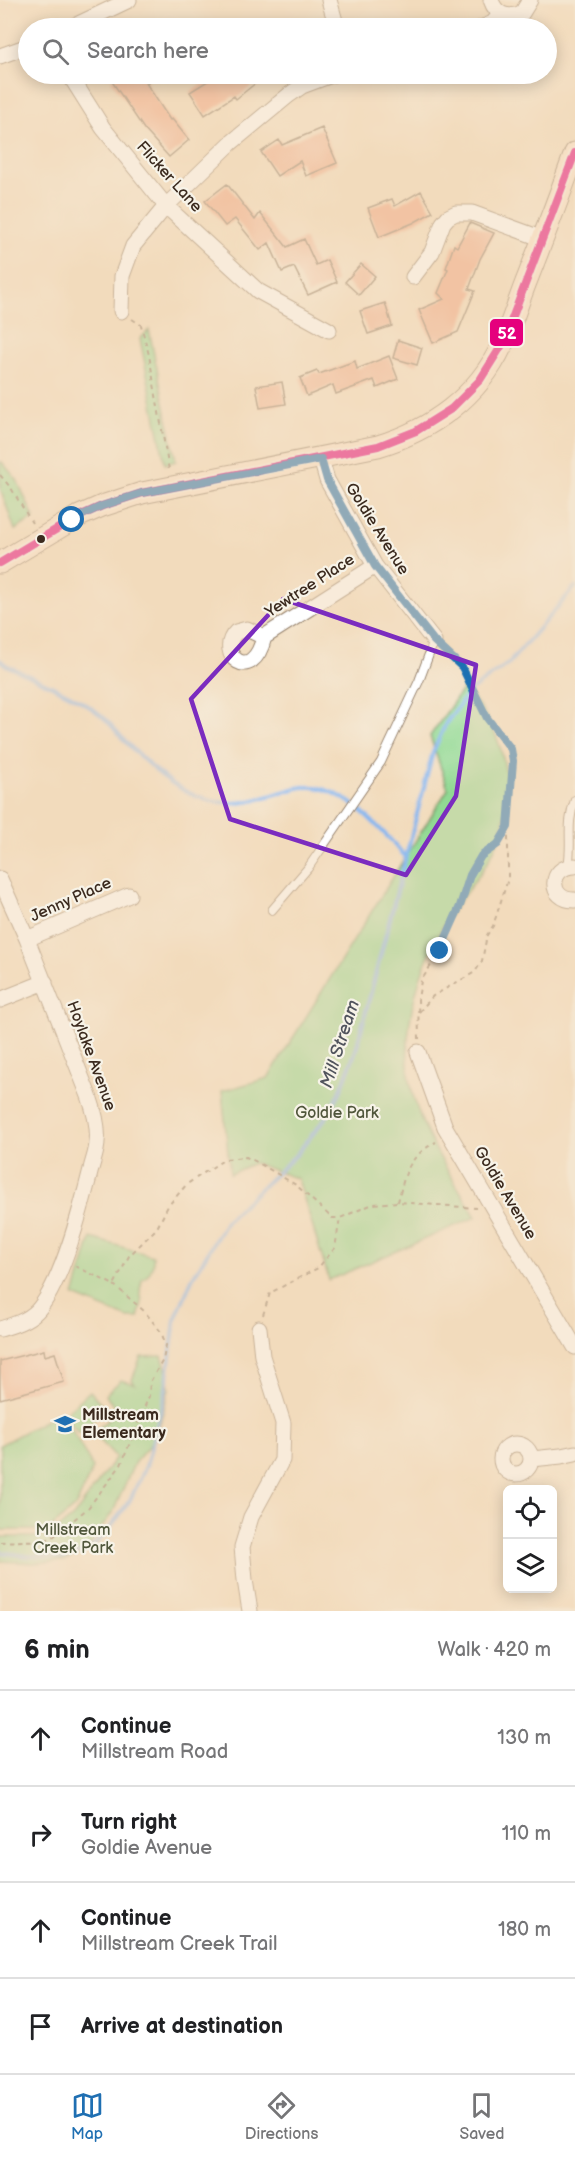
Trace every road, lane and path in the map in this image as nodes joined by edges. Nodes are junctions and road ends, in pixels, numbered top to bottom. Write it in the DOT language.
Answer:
graph roads {
  1 [pos="129,0"];
  2 [pos="329,0"];
  3 [pos="491,0"];
  4 [pos="530,0"];
  5 [pos="500,14"];
  6 [pos="91,18"];
  7 [pos="335,18"];
  8 [pos="496,18"];
  9 [pos="18,50"];
  10 [pos="0,56"];
  11 [pos="75,84"];
  12 [pos="307,84"];
  13 [pos="575,153"];
  14 [pos="166,206"];
  15 [pos="543,239"];
  16 [pos="413,277"];
  17 [pos="121,311"];
  18 [pos="329,330"];
  19 [pos="321,459"];
  20 [pos="0,475"];
  21 [pos="172,488"];
  22 [pos="41,539"];
  23 [pos="0,563"];
  24 [pos="375,566"];
  25 [pos="264,636"];
  26 [pos="434,641"];
  27 [pos="575,800"];
  28 [pos="508,827"];
  29 [pos="572,866"];
  30 [pos="0,879"];
  31 [pos="129,895"];
  32 [pos="575,900"];
  33 [pos="272,910"];
  34 [pos="27,939"];
  35 [pos="45,982"];
  36 [pos="0,1000"];
  37 [pos="419,1012"];
  38 [pos="418,1052"];
  39 [pos="449,1135"];
  40 [pos="398,1202"];
  41 [pos="490,1203"];
  42 [pos="340,1218"];
  43 [pos="73,1264"];
  44 [pos="114,1285"];
  45 [pos="259,1328"];
  46 [pos="0,1329"];
  47 [pos="575,1347"];
  48 [pos="575,1453"];
  49 [pos="532,1459"];
  50 [pos="0,1542"];
  51 [pos="250,1611"];
  1 -- 6 [label="street"];
  2 -- 7 [label="street"];
  3 -- 5 [label="street"];
  4 -- 5 [label="street"];
  5 -- 8 [label="street"];
  9 -- 10 [label="street"];
  11 -- 14 [label="street, Flicker Lane"];
  12 -- 14 [label="street"];
  13 -- 15 [label="main road"];
  14 -- 17 [label="street"];
  14 -- 18 [label="street, Flicker Lane"];
  15 -- 16 [label="street"];
  15 -- 19 [label="main road"];
  17 -- 21 [label="path"];
  19 -- 21 [label="main road"];
  19 -- 24 [label="street, Goldie Avenue"];
  20 -- 22 [label="path"];
  21 -- 22 [label="main road"];
  22 -- 23 [label="main road"];
  24 -- 25 [label="street, Yewtree Place"];
  24 -- 26 [label="street, Goldie Avenue"];
  26 -- 28 [label="path"];
  26 -- 33 [label="lane"];
  27 -- 29 [label="lane"];
  28 -- 37 [label="path"];
  28 -- 37 [label="path"];
  29 -- 32 [label="street"];
  30 -- 34 [label="street, Hoylake Avenue"];
  31 -- 34 [label="street, Jenny Place"];
  34 -- 35 [label="street, Hoylake Avenue"];
  35 -- 36 [label="street"];
  35 -- 46 [label="street, Hoylake Avenue"];
  37 -- 38 [label="path"];
  38 -- 39 [label="street, Goldie Avenue"];
  39 -- 40 [label="path"];
  39 -- 41 [label="street, Goldie Avenue"];
  40 -- 41 [label="path"];
  40 -- 42 [label="path"];
  41 -- 47 [label="street, Goldie Avenue"];
  42 -- 44 [label="path"];
  42 -- 45 [label="path"];
  43 -- 44 [label="path"];
  44 -- 50 [label="path"];
  45 -- 51 [label="street"];
  48 -- 49 [label="street"];
}
